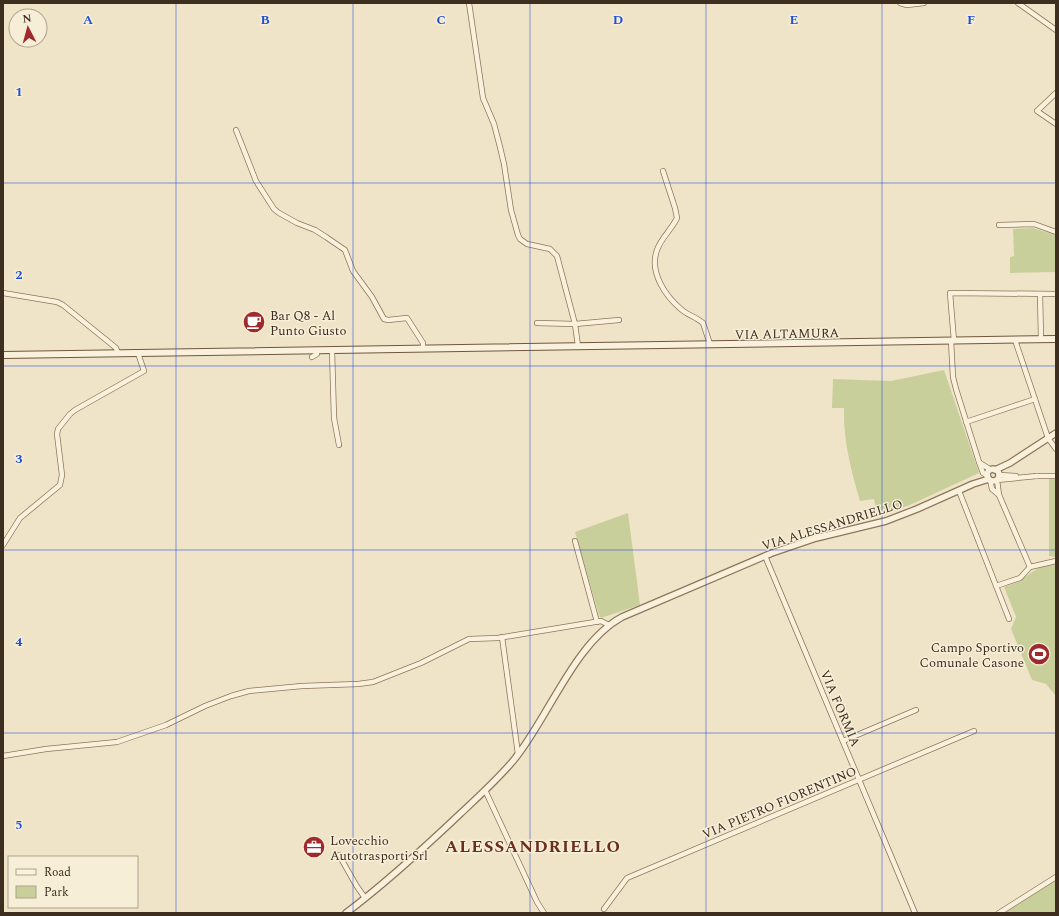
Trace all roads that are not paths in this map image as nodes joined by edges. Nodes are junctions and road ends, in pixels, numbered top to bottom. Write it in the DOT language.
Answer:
graph roads {
  1 [pos="469,3"];
  2 [pos="900,3"];
  3 [pos="924,3"];
  4 [pos="1018,3"];
  5 [pos="1056,30"];
  6 [pos="1056,93"];
  7 [pos="1056,124"];
  8 [pos="236,130"];
  9 [pos="663,171"];
  10 [pos="999,225"];
  11 [pos="1056,232"];
  12 [pos="3,293"];
  13 [pos="1040,294"];
  14 [pos="1056,294"];
  15 [pos="619,320"];
  16 [pos="537,322"];
  17 [pos="575,324"];
  18 [pos="1056,339"];
  19 [pos="1016,340"];
  20 [pos="1041,340"];
  21 [pos="952,341"];
  22 [pos="710,344"];
  23 [pos="578,346"];
  24 [pos="423,349"];
  25 [pos="317,350"];
  26 [pos="332,350"];
  27 [pos="118,353"];
  28 [pos="138,353"];
  29 [pos="3,355"];
  30 [pos="312,357"];
  31 [pos="1035,399"];
  32 [pos="966,422"];
  33 [pos="1056,433"];
  34 [pos="1048,438"];
  35 [pos="339,445"];
  36 [pos="1056,449"];
  37 [pos="979,462"];
  38 [pos="1010,463"];
  39 [pos="993,470"];
  40 [pos="1056,476"];
  41 [pos="998,477"];
  42 [pos="989,478"];
  43 [pos="959,491"];
  44 [pos="999,495"];
  45 [pos="576,541"];
  46 [pos="3,545"];
  47 [pos="765,556"];
  48 [pos="1056,561"];
  49 [pos="1030,567"];
  50 [pos="996,586"];
  51 [pos="1009,619"];
  52 [pos="597,622"];
  53 [pos="609,625"];
  54 [pos="502,637"];
  55 [pos="916,710"];
  56 [pos="974,731"];
  57 [pos="843,741"];
  58 [pos="518,754"];
  59 [pos="3,756"];
  60 [pos="859,780"];
  61 [pos="485,790"];
  62 [pos="340,855"];
  63 [pos="1056,877"];
  64 [pos="365,898"];
  65 [pos="604,909"];
  66 [pos="346,913"];
  67 [pos="544,913"];
  68 [pos="915,913"];
  69 [pos="999,913"];
  1 -- 17 [label="street"];
  2 -- 3 [label="street"];
  4 -- 5 [label="street"];
  6 -- 7 [label="street"];
  8 -- 24 [label="street"];
  9 -- 22 [label="street"];
  10 -- 11 [label="street"];
  12 -- 27 [label="street"];
  13 -- 14 [label="street"];
  13 -- 20 [label="street"];
  13 -- 21 [label="street"];
  15 -- 17 [label="street"];
  16 -- 17 [label="street"];
  17 -- 23 [label="street"];
  18 -- 20 [label="main road, VIA ALTAMURA"];
  19 -- 20 [label="main road, VIA ALTAMURA"];
  19 -- 21 [label="main road, VIA ALTAMURA"];
  19 -- 31 [label="street"];
  21 -- 22 [label="main road, VIA ALTAMURA"];
  21 -- 32 [label="street"];
  22 -- 23 [label="main road, VIA ALTAMURA"];
  23 -- 24 [label="main road, VIA ALTAMURA"];
  24 -- 26 [label="main road, VIA ALTAMURA"];
  25 -- 26 [label="main road, VIA ALTAMURA"];
  25 -- 28 [label="main road, VIA ALTAMURA"];
  25 -- 30 [label="street"];
  26 -- 35 [label="street"];
  27 -- 28 [label="main road, VIA ALTAMURA"];
  27 -- 29 [label="main road, VIA ALTAMURA"];
  28 -- 46 [label="street"];
  31 -- 32 [label="street"];
  31 -- 34 [label="street"];
  32 -- 37 [label="street"];
  33 -- 34 [label="street"];
  34 -- 36 [label="street"];
  34 -- 38 [label="street"];
  37 -- 39 [label="street"];
  37 -- 42 [label="street"];
  38 -- 39 [label="street"];
  38 -- 41 [label="street"];
  39 -- 41 [label="street"];
  39 -- 42 [label="street"];
  40 -- 41 [label="street"];
  41 -- 42 [label="street, VIA ALESSANDRIELLO"];
  41 -- 44 [label="street"];
  42 -- 43 [label="street, VIA ALESSANDRIELLO"];
  42 -- 44 [label="street"];
  43 -- 47 [label="street, VIA ALESSANDRIELLO"];
  43 -- 50 [label="street"];
  44 -- 49 [label="street"];
  45 -- 52 [label="street"];
  47 -- 53 [label="street, VIA ALESSANDRIELLO"];
  47 -- 57 [label="street, VIA FORMIA"];
  48 -- 49 [label="street"];
  49 -- 50 [label="street"];
  50 -- 51 [label="street"];
  52 -- 53 [label="street"];
  52 -- 54 [label="street"];
  53 -- 58 [label="street, VIA ALESSANDRIELLO"];
  54 -- 58 [label="street"];
  54 -- 59 [label="street"];
  55 -- 57 [label="street"];
  56 -- 60 [label="street, VIA PIETRO FIORENTINO"];
  57 -- 60 [label="street, VIA FORMIA"];
  58 -- 61 [label="street, VIA ALESSANDRIELLO"];
  60 -- 65 [label="street, VIA PIETRO FIORENTINO"];
  60 -- 68 [label="street, VIA FORMIA"];
  61 -- 64 [label="street, VIA ALESSANDRIELLO"];
  61 -- 67 [label="street"];
  62 -- 64 [label="street"];
  63 -- 69 [label="street"];
  64 -- 66 [label="street, VIA ALESSANDRIELLO"];
}
